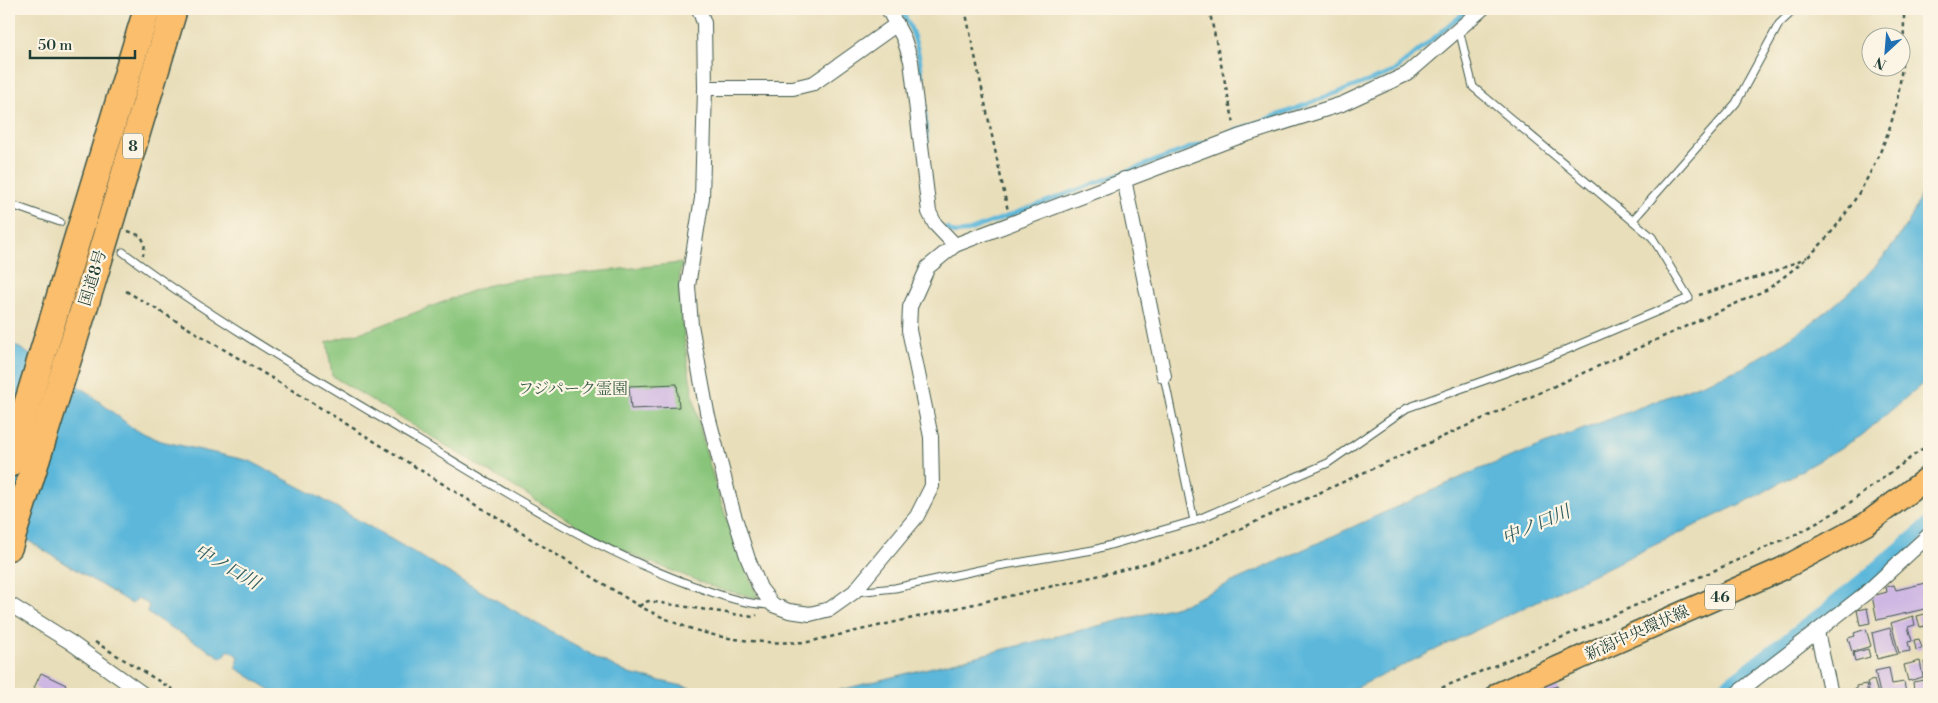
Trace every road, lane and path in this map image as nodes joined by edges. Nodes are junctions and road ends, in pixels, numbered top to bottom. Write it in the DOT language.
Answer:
graph roads {
  1 [pos="147,9"];
  2 [pos="174,9"];
  3 [pos="699,9"];
  4 [pos="888,9"];
  5 [pos="965,9"];
  6 [pos="1209,9"];
  7 [pos="1482,9"];
  8 [pos="1795,9"];
  9 [pos="898,24"];
  10 [pos="1459,29"];
  11 [pos="705,88"];
  12 [pos="1238,138"];
  13 [pos="1124,179"];
  14 [pos="9,204"];
  15 [pos="1633,220"];
  16 [pos="60,222"];
  17 [pos="1012,222"];
  18 [pos="121,230"];
  19 [pos="955,245"];
  20 [pos="124,252"];
  21 [pos="1810,255"];
  22 [pos="140,264"];
  23 [pos="126,291"];
  24 [pos="1689,298"];
  25 [pos="1164,376"];
  26 [pos="1929,444"];
  27 [pos="9,464"];
  28 [pos="1929,477"];
  29 [pos="1194,521"];
  30 [pos="1929,535"];
  31 [pos="9,547"];
  32 [pos="854,592"];
  33 [pos="9,604"];
  34 [pos="773,605"];
  35 [pos="1817,632"];
  36 [pos="70,642"];
  37 [pos="143,694"];
  38 [pos="180,694"];
  39 [pos="1427,694"];
  40 [pos="1498,694"];
  41 [pos="1736,694"];
  42 [pos="1830,694"];
  1 -- 27 [label="highway, 国道8号 / 8"];
  2 -- 31 [label="highway, 国道8号 / 8"];
  3 -- 11 [label="street"];
  4 -- 9 [label="street"];
  5 -- 17 [label="path"];
  6 -- 12 [label="path"];
  7 -- 10 [label="street"];
  8 -- 15 [label="lane"];
  9 -- 11 [label="street"];
  9 -- 19 [label="street"];
  10 -- 12 [label="street"];
  10 -- 15 [label="lane"];
  11 -- 34 [label="street"];
  12 -- 13 [label="street"];
  13 -- 17 [label="street"];
  13 -- 25 [label="street"];
  14 -- 16 [label="lane"];
  15 -- 24 [label="lane"];
  17 -- 19 [label="street"];
  18 -- 22 [label="path"];
  19 -- 32 [label="street"];
  20 -- 22 [label="lane"];
  21 -- 24 [label="path"];
  22 -- 34 [label="lane"];
  23 -- 34 [label="path"];
  24 -- 29 [label="lane"];
  25 -- 29 [label="lane"];
  26 -- 39 [label="path"];
  28 -- 40 [label="main road, 新潟中央環状線 / 46"];
  29 -- 32 [label="lane"];
  30 -- 35 [label="street"];
  32 -- 34 [label="street"];
  33 -- 36 [label="street"];
  35 -- 41 [label="street"];
  35 -- 42 [label="street"];
  36 -- 37 [label="street"];
  36 -- 38 [label="path"];
}
